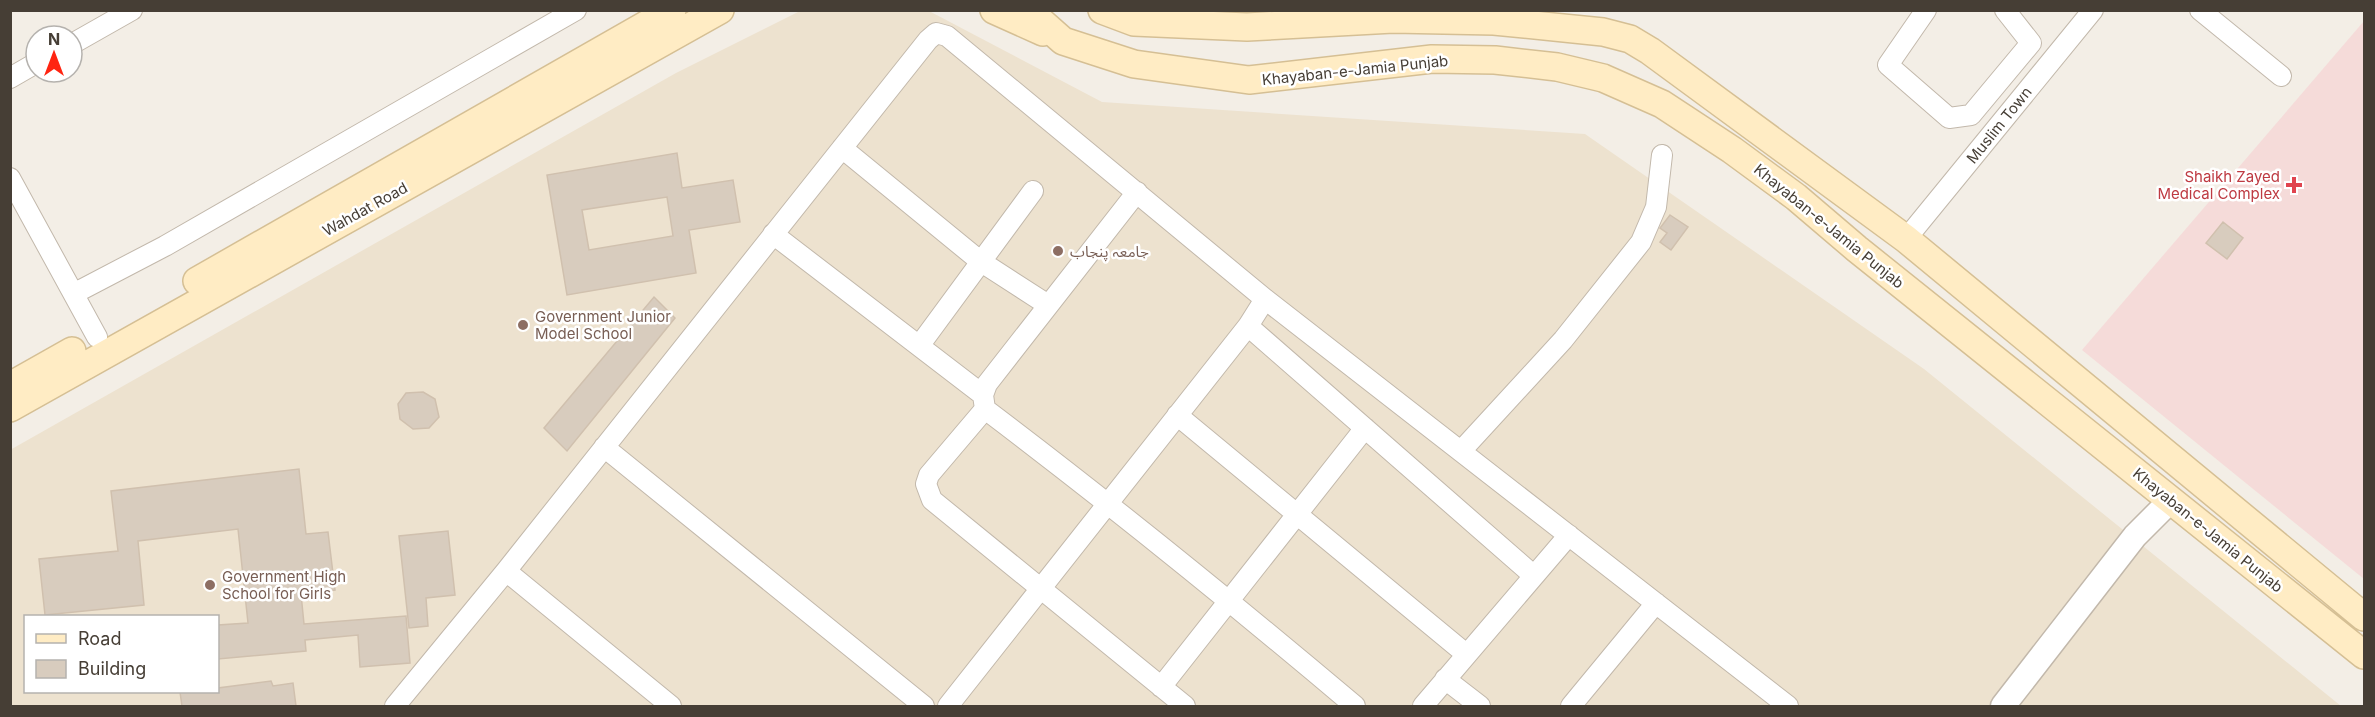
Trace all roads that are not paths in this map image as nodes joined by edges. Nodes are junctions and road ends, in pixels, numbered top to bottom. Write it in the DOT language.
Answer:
graph roads {
  1 [pos="132,10"];
  2 [pos="576,10"];
  3 [pos="672,10"];
  4 [pos="720,10"];
  5 [pos="994,10"];
  6 [pos="1028,10"];
  7 [pos="1102,10"];
  8 [pos="1596,10"];
  9 [pos="1926,10"];
  10 [pos="2005,10"];
  11 [pos="2093,10"];
  12 [pos="2200,10"];
  13 [pos="84,37"];
  14 [pos="1064,41"];
  15 [pos="1640,45"];
  16 [pos="24,70"];
  17 [pos="2281,76"];
  18 [pos="10,78"];
  19 [pos="1629,88"];
  20 [pos="842,148"];
  21 [pos="1662,155"];
  22 [pos="10,178"];
  23 [pos="1033,191"];
  24 [pos="1137,192"];
  25 [pos="348,207"];
  26 [pos="773,234"];
  27 [pos="1906,239"];
  28 [pos="980,261"];
  29 [pos="75,293"];
  30 [pos="1265,299"];
  31 [pos="1048,304"];
  32 [pos="1248,326"];
  33 [pos="98,337"];
  34 [pos="920,346"];
  35 [pos="10,386"];
  36 [pos="984,402"];
  37 [pos="10,408"];
  38 [pos="1177,415"];
  39 [pos="1365,428"];
  40 [pos="604,447"];
  41 [pos="1461,451"];
  42 [pos="2171,500"];
  43 [pos="1108,502"];
  44 [pos="1296,514"];
  45 [pos="1569,535"];
  46 [pos="506,571"];
  47 [pos="1533,575"];
  48 [pos="1041,590"];
  49 [pos="1229,599"];
  50 [pos="1656,603"];
  51 [pos="2364,617"];
  52 [pos="1466,654"];
  53 [pos="2364,655"];
  54 [pos="1445,679"];
  55 [pos="1161,687"];
  56 [pos="1779,704"];
  57 [pos="395,706"];
  58 [pos="671,706"];
  59 [pos="924,706"];
  60 [pos="948,706"];
  61 [pos="1185,706"];
  62 [pos="1355,706"];
  63 [pos="1423,706"];
  64 [pos="1480,706"];
  65 [pos="1571,706"];
  66 [pos="2003,706"];
  1 -- 13 [label="street"];
  2 -- 29 [label="street"];
  3 -- 25 [label="main road, Wahdat Road"];
  4 -- 25 [label="main road, Wahdat Road"];
  5 -- 14 [label="main road"];
  6 -- 14 [label="main road, Khayaban-e-Jamia Punjab"];
  7 -- 15 [label="main road, Khayaban-e-Jamia Punjab"];
  8 -- 15 [label="main road"];
  9 -- 10 [label="street"];
  11 -- 27 [label="street, Muslim Town"];
  12 -- 17 [label="street"];
  14 -- 19 [label="main road, Khayaban-e-Jamia Punjab"];
  15 -- 19 [label="main road"];
  15 -- 27 [label="main road, Khayaban-e-Jamia Punjab"];
  16 -- 18 [label="street"];
  19 -- 42 [label="main road, Khayaban-e-Jamia Punjab"];
  20 -- 24 [label="street"];
  20 -- 26 [label="street"];
  20 -- 28 [label="street"];
  21 -- 41 [label="street"];
  22 -- 29 [label="street"];
  23 -- 28 [label="street"];
  24 -- 30 [label="street"];
  24 -- 31 [label="street"];
  25 -- 33 [label="main road, Wahdat Road"];
  25 -- 37 [label="main road, Wahdat Road"];
  26 -- 34 [label="street"];
  26 -- 40 [label="street"];
  27 -- 51 [label="main road, Khayaban-e-Jamia Punjab"];
  28 -- 31 [label="street"];
  28 -- 34 [label="street"];
  29 -- 33 [label="street"];
  30 -- 32 [label="street"];
  30 -- 41 [label="street"];
  31 -- 36 [label="street"];
  32 -- 38 [label="street"];
  32 -- 39 [label="street"];
  33 -- 35 [label="main road, Wahdat Road"];
  34 -- 36 [label="street"];
  36 -- 43 [label="street"];
  36 -- 48 [label="street"];
  38 -- 43 [label="street"];
  38 -- 44 [label="street"];
  39 -- 44 [label="street"];
  39 -- 47 [label="street"];
  40 -- 46 [label="street"];
  40 -- 59 [label="street"];
  41 -- 45 [label="street"];
  42 -- 53 [label="main road, Khayaban-e-Jamia Punjab"];
  42 -- 66 [label="street"];
  43 -- 48 [label="street"];
  43 -- 49 [label="street"];
  44 -- 49 [label="street"];
  44 -- 52 [label="street"];
  45 -- 47 [label="street"];
  45 -- 50 [label="street"];
  46 -- 57 [label="street"];
  46 -- 58 [label="street"];
  47 -- 52 [label="street"];
  48 -- 55 [label="street"];
  48 -- 60 [label="street"];
  49 -- 55 [label="street"];
  49 -- 62 [label="street"];
  50 -- 56 [label="street"];
  50 -- 65 [label="street"];
  52 -- 54 [label="street"];
  54 -- 63 [label="street"];
  54 -- 64 [label="street"];
  55 -- 61 [label="street"];
}
